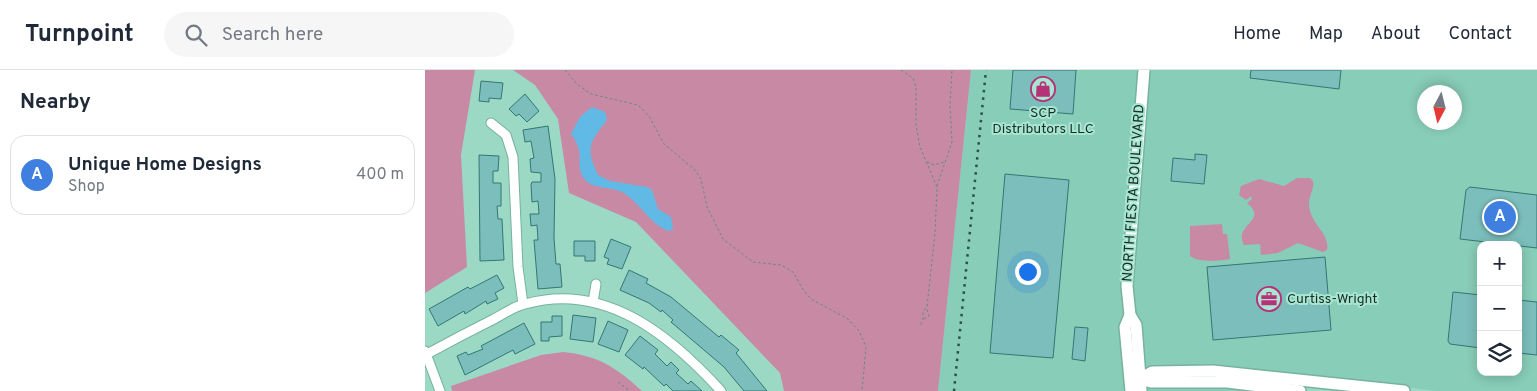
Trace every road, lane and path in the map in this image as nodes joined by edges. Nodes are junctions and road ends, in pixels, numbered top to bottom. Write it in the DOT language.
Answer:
graph roads {
  1 [pos="565,70"];
  2 [pos="901,70"];
  3 [pos="952,70"];
  4 [pos="1144,70"];
  5 [pos="491,123"];
  6 [pos="927,162"];
  7 [pos="945,162"];
  8 [pos="937,187"];
  9 [pos="596,284"];
  10 [pos="593,302"];
  11 [pos="523,304"];
  12 [pos="927,307"];
  13 [pos="923,319"];
  14 [pos="920,326"];
  15 [pos="426,352"];
  16 [pos="618,382"];
  17 [pos="1136,385"];
  18 [pos="440,391"];
  19 [pos="629,391"];
  20 [pos="721,391"];
  21 [pos="862,391"];
  22 [pos="1300,391"];
  23 [pos="1404,391"];
  1 -- 21 [label="path"];
  2 -- 6 [label="path"];
  3 -- 7 [label="path"];
  4 -- 17 [label="street, NORTH FIESTA BOULEVARD"];
  5 -- 11 [label="street"];
  6 -- 7 [label="path"];
  6 -- 8 [label="path"];
  7 -- 8 [label="path"];
  8 -- 12 [label="path"];
  9 -- 10 [label="street"];
  10 -- 11 [label="street"];
  10 -- 20 [label="street"];
  11 -- 15 [label="street"];
  12 -- 13 [label="path"];
  12 -- 13 [label="path"];
  13 -- 14 [label="path"];
  15 -- 18 [label="street"];
  16 -- 19 [label="path"];
  17 -- 22 [label="street"];
  17 -- 23 [label="street"];
}
